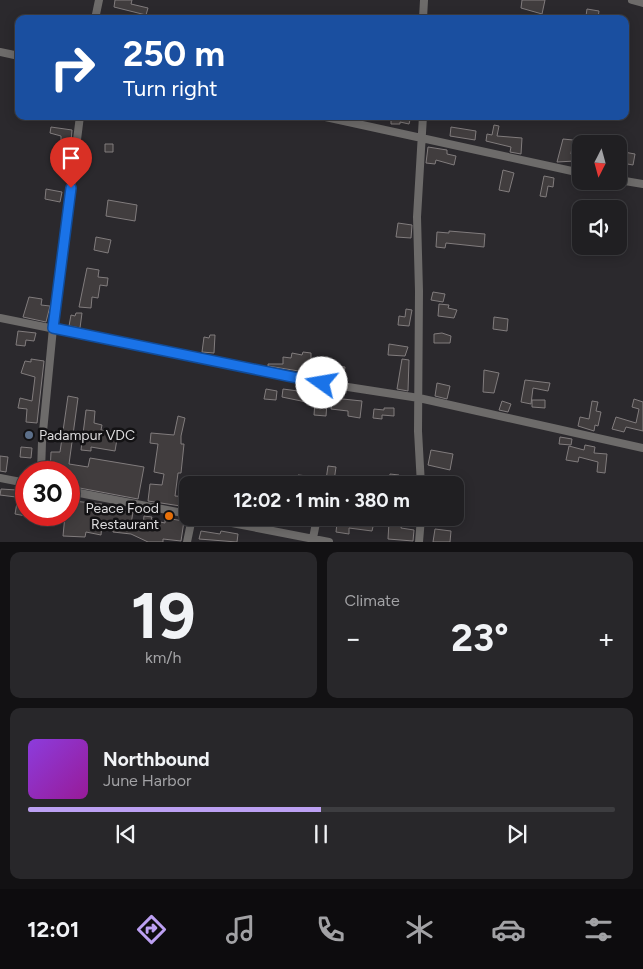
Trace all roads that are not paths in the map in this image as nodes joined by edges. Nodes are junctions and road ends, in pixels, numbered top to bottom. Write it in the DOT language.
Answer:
graph roads {
  1 [pos="99,0"];
  2 [pos="424,0"];
  3 [pos="632,0"];
  4 [pos="643,3"];
  5 [pos="96,15"];
  6 [pos="423,15"];
  7 [pos="0,52"];
  8 [pos="15,55"];
  9 [pos="79,120"];
  10 [pos="340,120"];
  11 [pos="423,120"];
  12 [pos="423,137"];
  13 [pos="572,172"];
  14 [pos="628,182"];
  15 [pos="643,184"];
  16 [pos="0,318"];
  17 [pos="53,328"];
  18 [pos="419,398"];
  19 [pos="643,448"];
  20 [pos="41,461"];
  21 [pos="420,476"];
  22 [pos="0,478"];
  23 [pos="15,481"];
  24 [pos="80,493"];
  25 [pos="179,512"];
  26 [pos="190,526"];
  27 [pos="249,526"];
  28 [pos="315,526"];
  29 [pos="420,526"];
  30 [pos="313,538"];
  31 [pos="187,542"];
  32 [pos="329,542"];
  33 [pos="418,542"];
  1 -- 5 [label="street"];
  2 -- 6 [label="street"];
  3 -- 4 [label="street"];
  7 -- 8 [label="street"];
  9 -- 17 [label="street"];
  10 -- 12 [label="street"];
  11 -- 12 [label="street"];
  12 -- 13 [label="street"];
  12 -- 18 [label="street"];
  14 -- 15 [label="street"];
  16 -- 17 [label="street"];
  17 -- 18 [label="street"];
  17 -- 20 [label="street"];
  18 -- 19 [label="street"];
  18 -- 21 [label="street"];
  22 -- 23 [label="street"];
  24 -- 25 [label="street"];
  26 -- 31 [label="street"];
  27 -- 30 [label="street"];
  28 -- 30 [label="street"];
  29 -- 33 [label="street"];
  30 -- 32 [label="street"];
}
